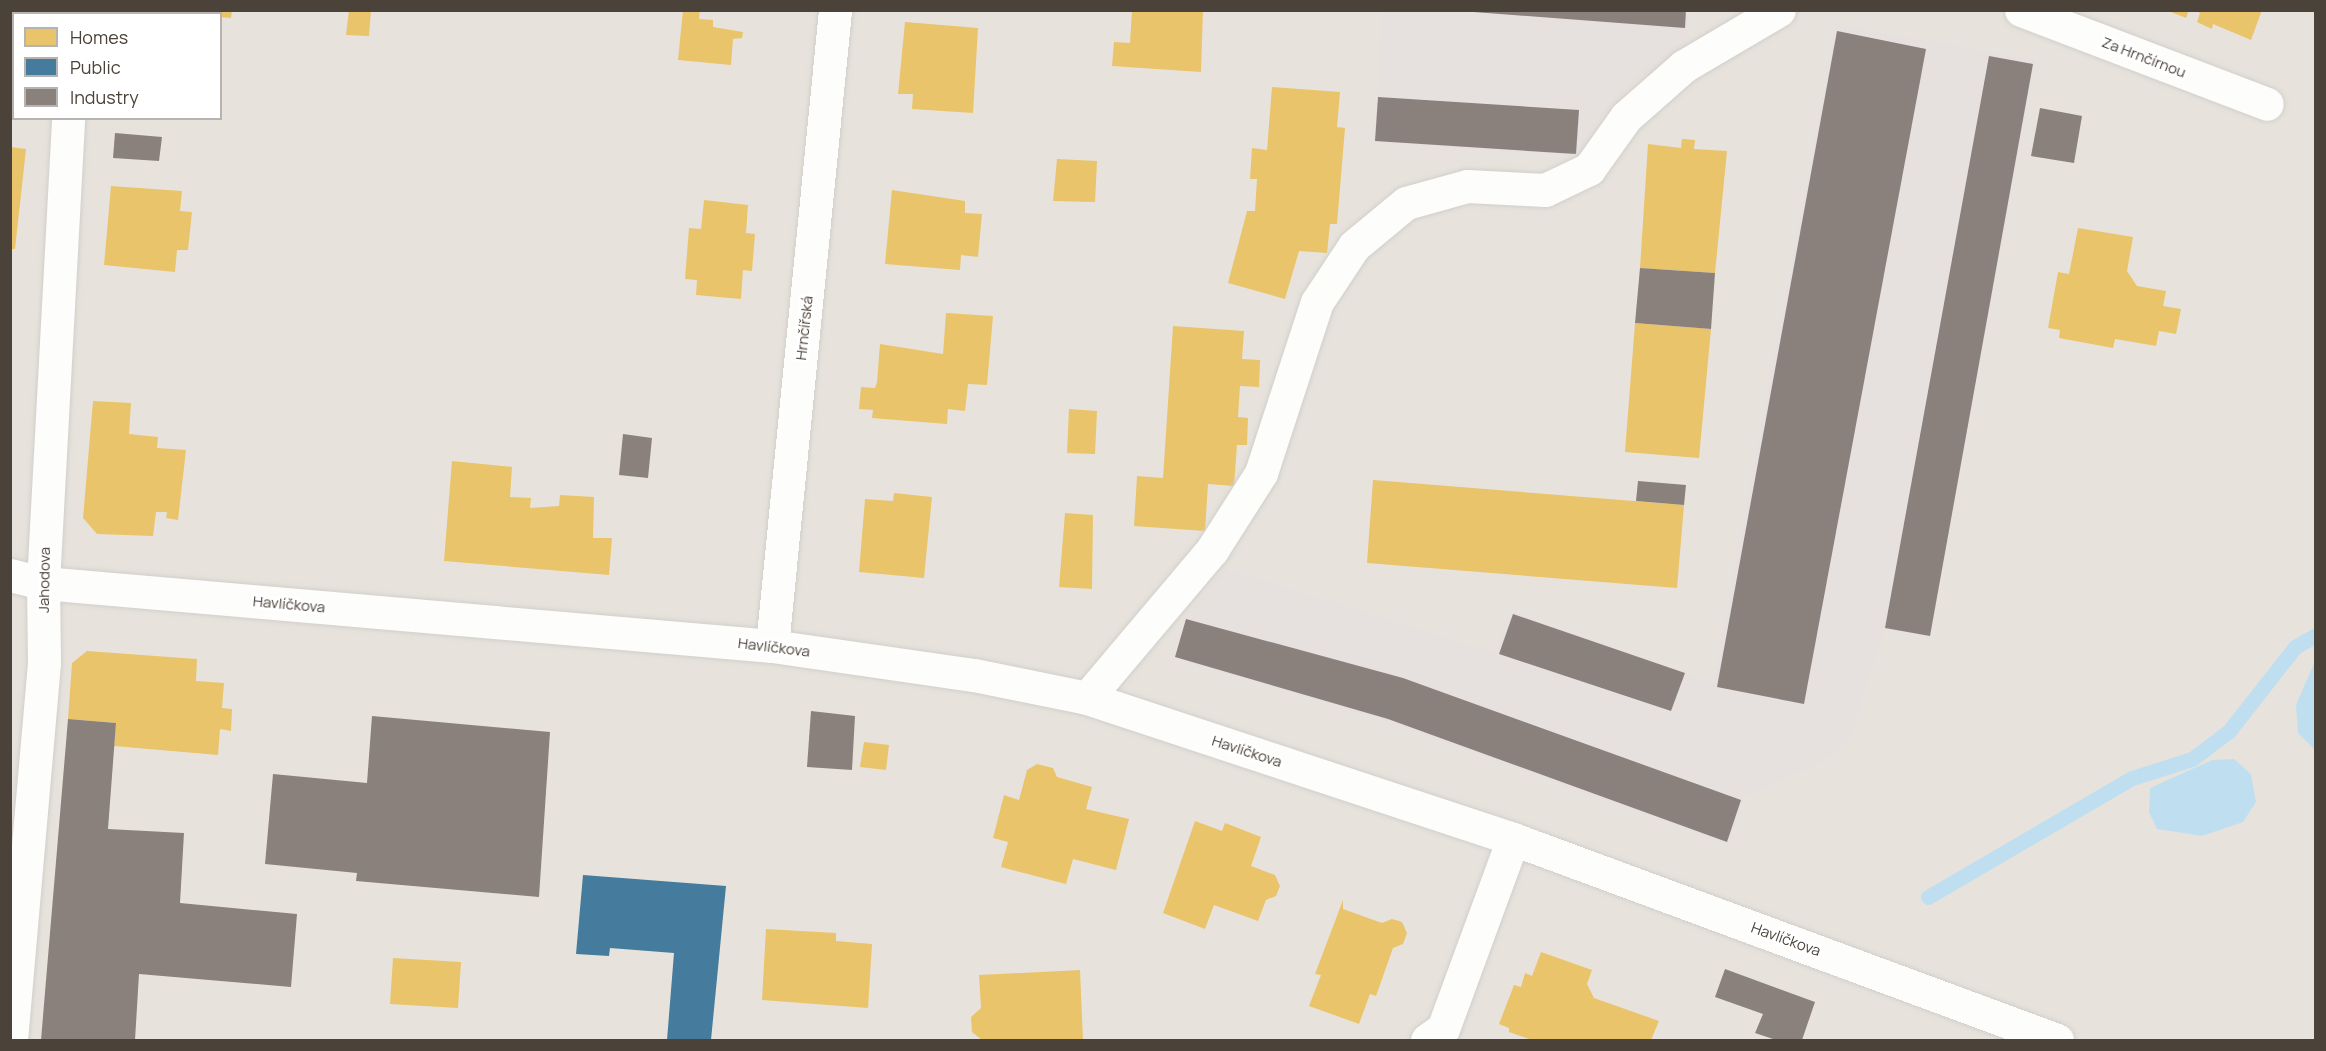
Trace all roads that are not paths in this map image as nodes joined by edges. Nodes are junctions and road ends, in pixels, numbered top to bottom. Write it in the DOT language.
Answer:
graph roads {
  1 [pos="836,10"];
  2 [pos="1779,10"];
  3 [pos="2021,10"];
  4 [pos="2267,104"];
  5 [pos="68,120"];
  6 [pos="10,575"];
  7 [pos="43,583"];
  8 [pos="772,646"];
  9 [pos="1087,698"];
  10 [pos="1513,839"];
  11 [pos="11,1041"];
  12 [pos="1427,1041"];
  13 [pos="2057,1041"];
  1 -- 8 [label="street, Hrnčířská"];
  2 -- 9 [label="street"];
  3 -- 4 [label="street, Za Hrnčírnou"];
  5 -- 7 [label="street, Jahodova"];
  6 -- 7 [label="street, Havlíčkova"];
  7 -- 8 [label="street, Havlíčkova"];
  7 -- 11 [label="street, Jahodova"];
  8 -- 9 [label="street, Havlíčkova"];
  9 -- 10 [label="street, Havlíčkova"];
  10 -- 12 [label="street"];
  10 -- 13 [label="street, Havlíčkova"];
}
